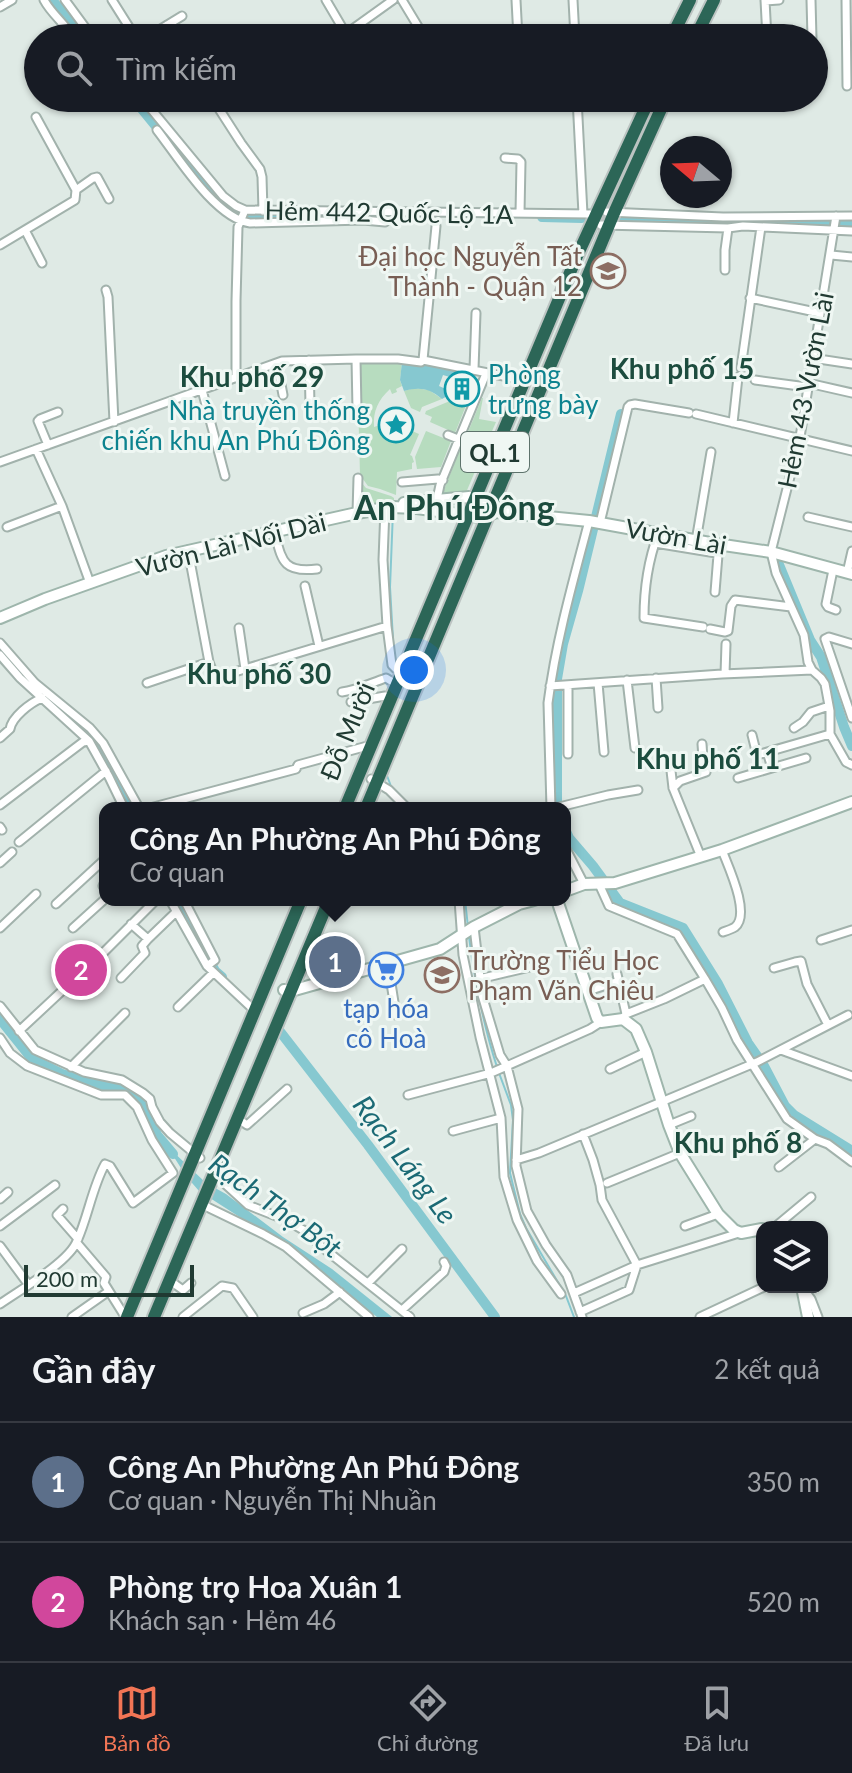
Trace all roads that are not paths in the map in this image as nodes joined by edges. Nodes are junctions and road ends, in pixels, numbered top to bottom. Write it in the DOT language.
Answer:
graph roads {
  1 [pos="12,0"];
  2 [pos="44,0"];
  3 [pos="65,0"];
  4 [pos="112,0"];
  5 [pos="326,0"];
  6 [pos="393,0"];
  7 [pos="402,0"];
  8 [pos="516,0"];
  9 [pos="573,0"];
  10 [pos="690,0"];
  11 [pos="697,0"];
  12 [pos="707,0"];
  13 [pos="714,0"];
  14 [pos="765,0"];
  15 [pos="779,0"];
  16 [pos="811,0"];
  17 [pos="846,0"];
  18 [pos="0,7"];
  19 [pos="182,16"];
  20 [pos="62,24"];
  21 [pos="83,24"];
  22 [pos="127,24"];
  23 [pos="169,24"];
  24 [pos="336,24"];
  25 [pos="360,24"];
  26 [pos="417,24"];
  27 [pos="517,24"];
  28 [pos="574,24"];
  29 [pos="678,24"];
  30 [pos="685,24"];
  31 [pos="695,24"];
  32 [pos="702,24"];
  33 [pos="766,24"];
  34 [pos="812,24"];
  35 [pos="847,86"];
  36 [pos="154,112"];
  37 [pos="221,112"];
  38 [pos="579,112"];
  39 [pos="638,112"];
  40 [pos="644,112"];
  41 [pos="652,112"];
  42 [pos="658,112"];
  43 [pos="36,117"];
  44 [pos="157,130"];
  45 [pos="505,158"];
  46 [pos="76,190"];
  47 [pos="109,199"];
  48 [pos="263,211"];
  49 [pos="520,213"];
  50 [pos="243,214"];
  51 [pos="852,216"];
  52 [pos="600,217"];
  53 [pos="385,222"];
  54 [pos="835,223"];
  55 [pos="436,226"];
  56 [pos="761,227"];
  57 [pos="728,228"];
  58 [pos="25,230"];
  59 [pos="852,231"];
  60 [pos="0,245"];
  61 [pos="831,255"];
  62 [pos="852,257"];
  63 [pos="42,263"];
  64 [pos="725,270"];
  65 [pos="106,290"];
  66 [pos="750,298"];
  67 [pos="476,313"];
  68 [pos="820,313"];
  69 [pos="812,358"];
  70 [pos="356,359"];
  71 [pos="309,360"];
  72 [pos="423,360"];
  73 [pos="277,363"];
  74 [pos="852,364"];
  75 [pos="741,368"];
  76 [pos="474,369"];
  77 [pos="485,376"];
  78 [pos="738,377"];
  79 [pos="236,378"];
  80 [pos="518,379"];
  81 [pos="755,380"];
  82 [pos="807,385"];
  83 [pos="202,390"];
  84 [pos="852,393"];
  85 [pos="283,395"];
  86 [pos="310,405"];
  87 [pos="357,410"];
  88 [pos="58,412"];
  89 [pos="114,422"];
  90 [pos="733,423"];
  91 [pos="448,435"];
  92 [pos="800,437"];
  93 [pos="460,440"];
  94 [pos="48,445"];
  95 [pos="36,449"];
  96 [pos="488,451"];
  97 [pos="852,451"];
  98 [pos="711,452"];
  99 [pos="0,462"];
  100 [pos="414,469"];
  101 [pos="225,476"];
  102 [pos="358,478"];
  103 [pos="443,480"];
  104 [pos="415,481"];
  105 [pos="402,482"];
  106 [pos="437,499"];
  107 [pos="62,506"];
  108 [pos="388,508"];
  109 [pos="479,510"];
  110 [pos="357,513"];
  111 [pos="808,517"];
  112 [pos="595,522"];
  113 [pos="7,527"];
  114 [pos="852,527"];
  115 [pos="274,531"];
  116 [pos="656,538"];
  117 [pos="696,541"];
  118 [pos="188,550"];
  119 [pos="852,551"];
  120 [pos="771,552"];
  121 [pos="317,569"];
  122 [pos="833,570"];
  123 [pos="850,574"];
  124 [pos="90,583"];
  125 [pos="305,586"];
  126 [pos="715,592"];
  127 [pos="791,607"];
  128 [pos="836,610"];
  129 [pos="0,618"];
  130 [pos="387,626"];
  131 [pos="239,628"];
  132 [pos="0,643"];
  133 [pos="726,644"];
  134 [pos="852,644"];
  135 [pos="319,646"];
  136 [pos="0,655"];
  137 [pos="209,662"];
  138 [pos="245,669"];
  139 [pos="812,670"];
  140 [pos="725,674"];
  141 [pos="394,675"];
  142 [pos="656,678"];
  143 [pos="627,680"];
  144 [pos="147,683"];
  145 [pos="598,683"];
  146 [pos="840,685"];
  147 [pos="559,686"];
  148 [pos="852,687"];
  149 [pos="342,692"];
  150 [pos="385,696"];
  151 [pos="42,698"];
  152 [pos="351,702"];
  153 [pos="829,706"];
  154 [pos="658,708"];
  155 [pos="852,718"];
  156 [pos="794,728"];
  157 [pos="830,734"];
  158 [pos="752,735"];
  159 [pos="0,738"];
  160 [pos="89,741"];
  161 [pos="702,744"];
  162 [pos="368,746"];
  163 [pos="635,748"];
  164 [pos="604,752"];
  165 [pos="767,752"];
  166 [pos="568,754"];
  167 [pos="806,758"];
  168 [pos="670,762"];
  169 [pos="852,765"];
  170 [pos="772,768"];
  171 [pos="119,772"];
  172 [pos="108,774"];
  173 [pos="738,778"];
  174 [pos="374,781"];
  175 [pos="673,788"];
  176 [pos="638,790"];
  177 [pos="121,802"];
  178 [pos="136,802"];
  179 [pos="187,802"];
  180 [pos="342,802"];
  181 [pos="347,802"];
  182 [pos="363,802"];
  183 [pos="368,802"];
  184 [pos="401,802"];
  185 [pos="555,802"];
  186 [pos="852,802"];
  187 [pos="571,804"];
  188 [pos="0,805"];
  189 [pos="19,842"];
  190 [pos="722,850"];
  191 [pos="12,852"];
  192 [pos="701,857"];
  193 [pos="571,859"];
  194 [pos="0,863"];
  195 [pos="99,865"];
  196 [pos="584,884"];
  197 [pos="604,884"];
  198 [pos="571,889"];
  199 [pos="36,894"];
  200 [pos="56,904"];
  201 [pos="99,904"];
  202 [pos="150,906"];
  203 [pos="173,906"];
  204 [pos="187,906"];
  205 [pos="299,906"];
  206 [pos="305,906"];
  207 [pos="319,906"];
  208 [pos="326,906"];
  209 [pos="461,906"];
  210 [pos="515,906"];
  211 [pos="559,906"];
  212 [pos="176,912"];
  213 [pos="131,924"];
  214 [pos="0,928"];
  215 [pos="73,928"];
  216 [pos="468,930"];
  217 [pos="852,930"];
  218 [pos="723,932"];
  219 [pos="148,939"];
  220 [pos="821,940"];
  221 [pos="102,954"];
  222 [pos="93,962"];
  223 [pos="388,964"];
  224 [pos="207,966"];
  225 [pos="530,967"];
  226 [pos="774,968"];
  227 [pos="213,973"];
  228 [pos="121,978"];
  229 [pos="479,979"];
  230 [pos="705,979"];
  231 [pos="288,990"];
  232 [pos="588,991"];
  233 [pos="0,1006"];
  234 [pos="178,1007"];
  235 [pos="255,1011"];
  236 [pos="125,1013"];
  237 [pos="396,1015"];
  238 [pos="848,1015"];
  239 [pos="8,1016"];
  240 [pos="625,1016"];
  241 [pos="601,1022"];
  242 [pos="0,1023"];
  243 [pos="828,1025"];
  244 [pos="19,1031"];
  245 [pos="0,1038"];
  246 [pos="781,1050"];
  247 [pos="646,1052"];
  248 [pos="759,1061"];
  249 [pos="506,1066"];
  250 [pos="73,1067"];
  251 [pos="610,1069"];
  252 [pos="492,1072"];
  253 [pos="852,1076"];
  254 [pos="70,1083"];
  255 [pos="287,1089"];
  256 [pos="408,1095"];
  257 [pos="663,1101"];
  258 [pos="691,1116"];
  259 [pos="237,1118"];
  260 [pos="501,1118"];
  261 [pos="669,1125"];
  262 [pos="453,1131"];
  263 [pos="583,1134"];
  264 [pos="815,1139"];
  265 [pos="680,1153"];
  266 [pos="516,1160"];
  267 [pos="206,1162"];
  268 [pos="852,1162"];
  269 [pos="779,1167"];
  270 [pos="166,1179"];
  271 [pos="607,1183"];
  272 [pos="55,1185"];
  273 [pos="8,1192"];
  274 [pos="191,1196"];
  275 [pos="811,1197"];
  276 [pos="0,1199"];
  277 [pos="63,1209"];
  278 [pos="718,1214"];
  279 [pos="782,1221"];
  280 [pos="0,1226"];
  281 [pos="685,1226"];
  282 [pos="756,1230"];
  283 [pos="741,1233"];
  284 [pos="78,1241"];
  285 [pos="0,1246"];
  286 [pos="402,1249"];
  287 [pos="444,1262"];
  288 [pos="637,1265"];
  289 [pos="169,1280"];
  290 [pos="191,1283"];
  291 [pos="368,1283"];
  292 [pos="28,1284"];
  293 [pos="109,1291"];
  294 [pos="756,1291"];
  295 [pos="340,1292"];
  296 [pos="574,1293"];
  297 [pos="803,1293"];
  298 [pos="806,1293"];
  299 [pos="561,1294"];
  300 [pos="0,1304"];
  301 [pos="402,1310"];
  302 [pos="303,1313"];
  303 [pos="581,1314"];
  304 [pos="127,1316"];
  305 [pos="369,1316"];
  306 [pos="72,1317"];
  307 [pos="148,1317"];
  308 [pos="154,1317"];
  309 [pos="183,1317"];
  310 [pos="253,1317"];
  311 [pos="356,1317"];
  312 [pos="410,1317"];
  313 [pos="700,1317"];
  314 [pos="808,1317"];
  315 [pos="818,1317"];
  1 -- 18 [label="street"];
  2 -- 20 [label="street"];
  3 -- 21 [label="street"];
  4 -- 22 [label="street"];
  5 -- 24 [label="street"];
  6 -- 25 [label="street"];
  7 -- 26 [label="street"];
  8 -- 27 [label="street"];
  9 -- 28 [label="street"];
  10 -- 29 [label="highway"];
  11 -- 30 [label="highway"];
  12 -- 31 [label="highway"];
  13 -- 32 [label="highway"];
  14 -- 15 [label="street"];
  14 -- 33 [label="street"];
  16 -- 34 [label="street"];
  17 -- 35 [label="street"];
  19 -- 23 [label="street"];
  36 -- 50 [label="street, Hẻm 442 Quốc Lộ 1A"];
  37 -- 48 [label="street"];
  38 -- 52 [label="street"];
  39 -- 52 [label="highway, Đỗ Mười / QL.1"];
  40 -- 52 [label="highway, Đỗ Mười / QL.1"];
  41 -- 52 [label="highway, Đỗ Mười / QL.1"];
  42 -- 52 [label="highway, Đỗ Mười / QL.1"];
  43 -- 46 [label="street"];
  44 -- 50 [label="street"];
  45 -- 49 [label="street"];
  46 -- 47 [label="street"];
  46 -- 58 [label="street"];
  48 -- 49 [label="street, Hẻm 442 Quốc Lộ 1A"];
  48 -- 50 [label="street, Hẻm 442 Quốc Lộ 1A"];
  49 -- 52 [label="street, Hẻm 442 Quốc Lộ 1A"];
  50 -- 53 [label="street"];
  50 -- 79 [label="street"];
  51 -- 54 [label="street"];
  52 -- 54 [label="street"];
  52 -- 57 [label="street"];
  52 -- 80 [label="highway, Đỗ Mười / QL.1"];
  52 -- 109 [label="highway, Đỗ Mười / QL.1"];
  52 -- 109 [label="highway, Đỗ Mười / QL.1"];
  54 -- 56 [label="street"];
  54 -- 59 [label="street"];
  54 -- 61 [label="street, Hẻm 43 Vườn Lài"];
  55 -- 72 [label="street"];
  56 -- 57 [label="street"];
  56 -- 66 [label="street"];
  57 -- 64 [label="street"];
  58 -- 60 [label="street"];
  58 -- 63 [label="street"];
  61 -- 62 [label="street"];
  61 -- 68 [label="street, Hẻm 43 Vườn Lài"];
  65 -- 89 [label="street"];
  66 -- 68 [label="street"];
  66 -- 75 [label="street"];
  67 -- 76 [label="street"];
  68 -- 69 [label="street, Hẻm 43 Vườn Lài"];
  69 -- 74 [label="street"];
  69 -- 82 [label="street, Hẻm 43 Vườn Lài"];
  70 -- 71 [label="street"];
  70 -- 72 [label="street"];
  70 -- 87 [label="street"];
  71 -- 73 [label="street"];
  71 -- 86 [label="street"];
  72 -- 76 [label="street"];
  73 -- 79 [label="street"];
  73 -- 85 [label="street"];
  76 -- 80 [label="street"];
  77 -- 93 [label="street"];
  78 -- 90 [label="street"];
  79 -- 83 [label="street"];
  80 -- 96 [label="highway, Đỗ Mười / QL.1"];
  81 -- 82 [label="street"];
  82 -- 84 [label="street"];
  82 -- 92 [label="street, Hẻm 43 Vườn Lài"];
  83 -- 89 [label="street"];
  83 -- 101 [label="street"];
  88 -- 94 [label="street"];
  89 -- 94 [label="street"];
  90 -- 92 [label="street"];
  90 -- 112 [label="street"];
  91 -- 93 [label="street"];
  92 -- 97 [label="street"];
  92 -- 120 [label="street, Hẻm 43 Vườn Lài"];
  93 -- 96 [label="street"];
  93 -- 103 [label="street"];
  94 -- 95 [label="street"];
  95 -- 99 [label="street"];
  95 -- 107 [label="street"];
  96 -- 109 [label="highway, Đỗ Mười / QL.1"];
  98 -- 117 [label="street"];
  100 -- 104 [label="street"];
  102 -- 110 [label="street"];
  103 -- 104 [label="street"];
  103 -- 106 [label="street"];
  104 -- 105 [label="street"];
  106 -- 108 [label="street, Vườn Lài"];
  106 -- 109 [label="street, Vườn Lài"];
  107 -- 113 [label="street"];
  107 -- 124 [label="street"];
  108 -- 109 [label="street, Vườn Lài Nối Dài"];
  108 -- 110 [label="street, Vườn Lài Nối Dài"];
  108 -- 130 [label="street"];
  109 -- 112 [label="street, Vườn Lài"];
  109 -- 141 [label="highway, Đỗ Mười / QL.1"];
  109 -- 162 [label="highway, Đỗ Mười / QL.1"];
  109 -- 174 [label="highway, Đỗ Mười / QL.1"];
  110 -- 115 [label="street, Vườn Lài Nối Dài"];
  111 -- 114 [label="street"];
  112 -- 116 [label="street, Vườn Lài"];
  112 -- 147 [label="street"];
  115 -- 118 [label="street, Vườn Lài Nối Dài"];
  115 -- 121 [label="street"];
  116 -- 117 [label="street, Vườn Lài"];
  116 -- 126 [label="street"];
  116 -- 127 [label="street"];
  117 -- 120 [label="street, Vườn Lài"];
  118 -- 124 [label="street, Vườn Lài Nối Dài"];
  118 -- 137 [label="street"];
  119 -- 123 [label="street"];
  120 -- 122 [label="street, Vườn Lài"];
  120 -- 127 [label="street"];
  122 -- 123 [label="street, Vườn Lài"];
  122 -- 128 [label="street"];
  124 -- 129 [label="street, Vườn Lài Nối Dài"];
  125 -- 135 [label="street"];
  127 -- 139 [label="street"];
  130 -- 135 [label="street"];
  130 -- 141 [label="street"];
  131 -- 138 [label="street"];
  132 -- 171 [label="street"];
  133 -- 140 [label="street"];
  134 -- 146 [label="street"];
  135 -- 138 [label="street"];
  136 -- 151 [label="street"];
  137 -- 138 [label="street"];
  137 -- 144 [label="street"];
  139 -- 140 [label="street"];
  139 -- 153 [label="street"];
  140 -- 142 [label="street"];
  141 -- 149 [label="street"];
  141 -- 150 [label="highway, Đỗ Mười / QL.1"];
  142 -- 143 [label="street"];
  142 -- 154 [label="street"];
  143 -- 145 [label="street"];
  143 -- 163 [label="street"];
  145 -- 147 [label="street"];
  145 -- 164 [label="street"];
  146 -- 148 [label="street"];
  146 -- 155 [label="street"];
  147 -- 166 [label="street"];
  147 -- 185 [label="street"];
  150 -- 152 [label="street"];
  150 -- 162 [label="highway, Đỗ Mười / QL.1"];
  151 -- 159 [label="street"];
  151 -- 160 [label="street"];
  153 -- 156 [label="street"];
  153 -- 157 [label="street"];
  157 -- 165 [label="street"];
  157 -- 169 [label="street"];
  158 -- 165 [label="street"];
  160 -- 172 [label="street"];
  160 -- 188 [label="street"];
  161 -- 175 [label="street"];
  162 -- 179 [label="street"];
  162 -- 180 [label="highway, Đỗ Mười / QL.1"];
  162 -- 181 [label="highway, Đỗ Mười / QL.1"];
  165 -- 170 [label="street"];
  167 -- 170 [label="street"];
  168 -- 175 [label="street"];
  170 -- 173 [label="street"];
  171 -- 172 [label="street"];
  171 -- 178 [label="street"];
  172 -- 177 [label="street"];
  172 -- 189 [label="street"];
  174 -- 182 [label="highway, Đỗ Mười / QL.1"];
  174 -- 183 [label="highway, Đỗ Mười / QL.1"];
  174 -- 184 [label="street"];
  175 -- 192 [label="street"];
  176 -- 187 [label="street"];
  186 -- 190 [label="street"];
  190 -- 192 [label="street"];
  190 -- 218 [label="street"];
  191 -- 194 [label="street"];
  192 -- 197 [label="street"];
  193 -- 196 [label="street"];
  195 -- 200 [label="street"];
  196 -- 197 [label="street"];
  196 -- 198 [label="street"];
  197 -- 230 [label="street"];
  199 -- 214 [label="street"];
  201 -- 215 [label="street"];
  202 -- 213 [label="street"];
  203 -- 212 [label="street"];
  204 -- 224 [label="street"];
  205 -- 235 [label="highway"];
  206 -- 267 [label="highway"];
  207 -- 231 [label="highway"];
  208 -- 231 [label="highway"];
  209 -- 216 [label="street"];
  210 -- 216 [label="street"];
  211 -- 232 [label="street"];
  212 -- 219 [label="street"];
  212 -- 224 [label="street"];
  213 -- 219 [label="street"];
  213 -- 221 [label="street"];
  216 -- 223 [label="street"];
  216 -- 229 [label="street"];
  216 -- 252 [label="street"];
  217 -- 220 [label="street"];
  219 -- 228 [label="street"];
  222 -- 244 [label="street"];
  223 -- 231 [label="street"];
  223 -- 237 [label="street"];
  224 -- 227 [label="street"];
  225 -- 229 [label="street"];
  226 -- 243 [label="street"];
  227 -- 234 [label="street"];
  227 -- 235 [label="street"];
  229 -- 249 [label="street"];
  230 -- 240 [label="street"];
  230 -- 248 [label="street"];
  231 -- 259 [label="highway"];
  231 -- 267 [label="highway"];
  232 -- 240 [label="street"];
  232 -- 241 [label="street"];
  233 -- 239 [label="street"];
  235 -- 267 [label="highway"];
  236 -- 250 [label="street"];
  238 -- 243 [label="street"];
  239 -- 242 [label="street"];
  239 -- 244 [label="street"];
  240 -- 241 [label="street"];
  240 -- 247 [label="street"];
  241 -- 249 [label="street"];
  243 -- 246 [label="street"];
  244 -- 250 [label="street"];
  245 -- 254 [label="street"];
  246 -- 248 [label="street"];
  246 -- 253 [label="street"];
  247 -- 251 [label="street"];
  247 -- 257 [label="street"];
  248 -- 257 [label="street"];
  248 -- 264 [label="street"];
  249 -- 252 [label="street"];
  249 -- 266 [label="street"];
  250 -- 254 [label="street"];
  250 -- 267 [label="street"];
  252 -- 256 [label="street"];
  252 -- 260 [label="street"];
  254 -- 270 [label="street"];
  255 -- 259 [label="street"];
  257 -- 261 [label="street"];
  257 -- 263 [label="street"];
  258 -- 261 [label="street"];
  259 -- 267 [label="highway"];
  260 -- 262 [label="street"];
  260 -- 299 [label="street"];
  261 -- 265 [label="street"];
  263 -- 266 [label="street"];
  263 -- 288 [label="street"];
  264 -- 268 [label="street"];
  264 -- 269 [label="street"];
  265 -- 271 [label="street"];
  265 -- 278 [label="street"];
  266 -- 296 [label="street"];
  267 -- 274 [label="highway"];
  267 -- 274 [label="highway"];
  267 -- 291 [label="street"];
  270 -- 274 [label="street"];
  270 -- 284 [label="street"];
  272 -- 280 [label="street"];
  273 -- 276 [label="street"];
  274 -- 289 [label="highway"];
  274 -- 295 [label="street"];
  274 -- 304 [label="highway"];
  274 -- 307 [label="highway"];
  275 -- 279 [label="street"];
  277 -- 284 [label="street"];
  278 -- 281 [label="street"];
  278 -- 283 [label="street"];
  282 -- 283 [label="street"];
  283 -- 288 [label="street"];
  284 -- 292 [label="street"];
  284 -- 293 [label="street"];
  285 -- 292 [label="street"];
  286 -- 291 [label="street"];
  287 -- 301 [label="street"];
  288 -- 296 [label="street"];
  288 -- 303 [label="street"];
  289 -- 290 [label="street"];
  289 -- 308 [label="highway"];
  291 -- 301 [label="street"];
  292 -- 300 [label="street"];
  293 -- 304 [label="street"];
  293 -- 306 [label="street"];
  294 -- 313 [label="street"];
  295 -- 302 [label="street"];
  295 -- 305 [label="street"];
  296 -- 303 [label="street"];
  297 -- 314 [label="street"];
  298 -- 315 [label="street"];
  301 -- 312 [label="street"];
  305 -- 311 [label="street"];
  309 -- 310 [label="street"];
}
